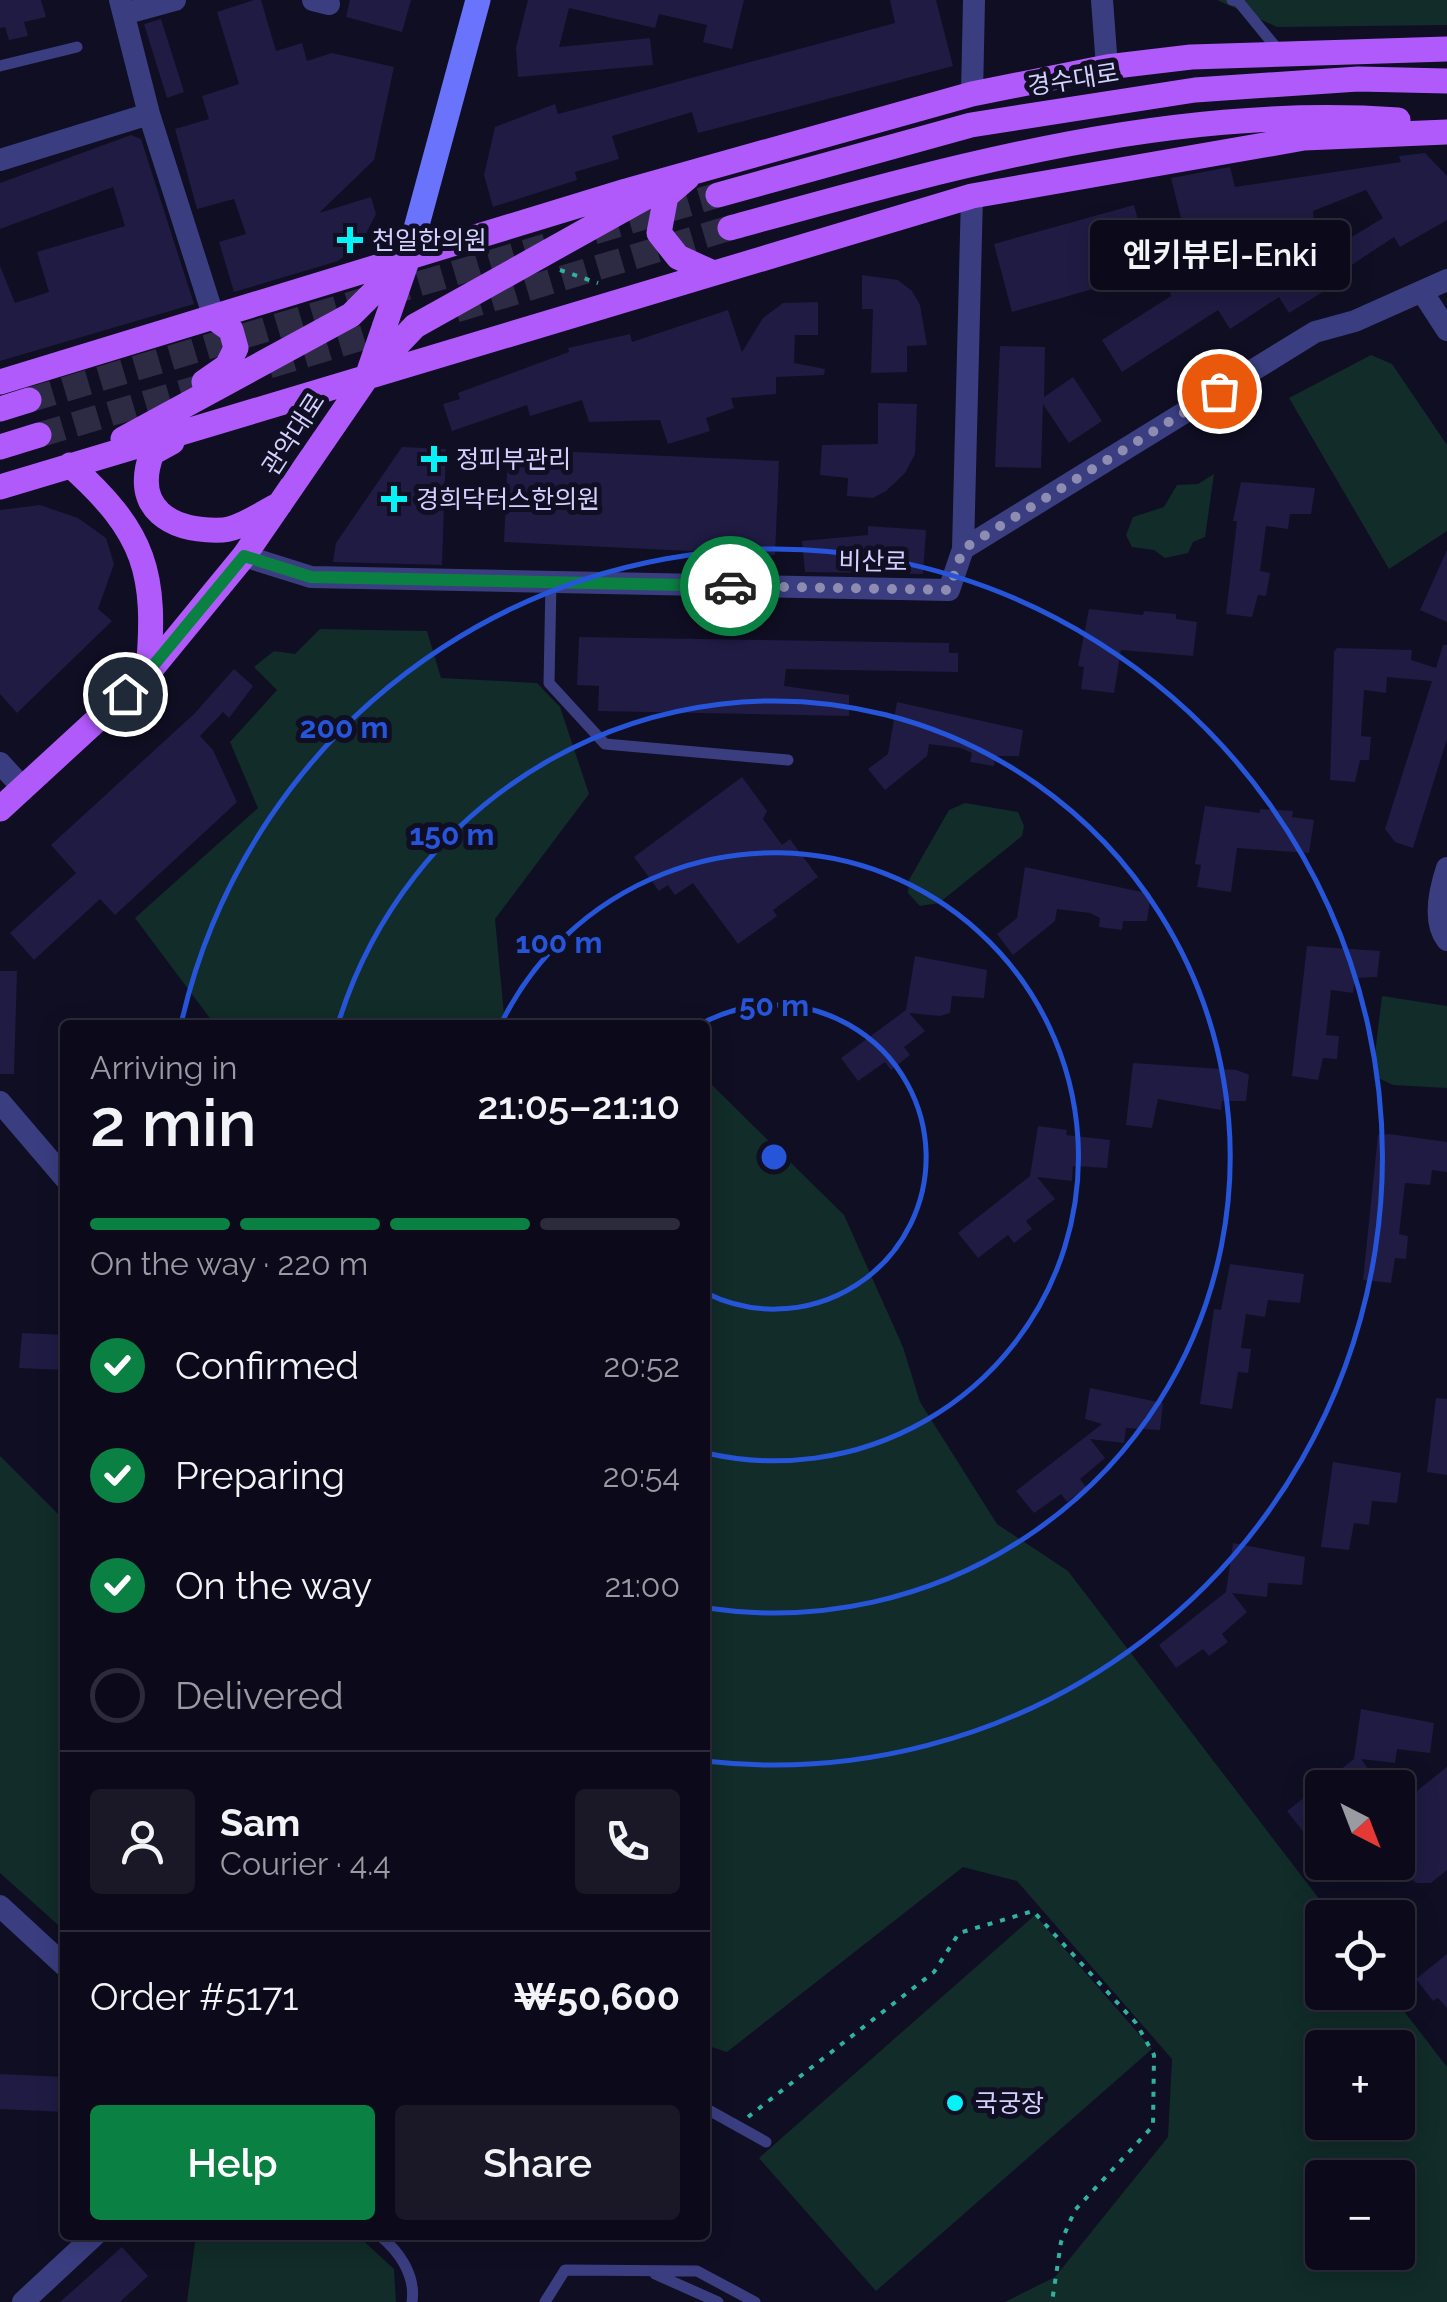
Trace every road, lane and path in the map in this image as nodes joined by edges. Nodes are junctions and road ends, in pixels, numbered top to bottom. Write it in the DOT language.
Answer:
graph roads {
  1 [pos="175,0"];
  2 [pos="478,0"];
  3 [pos="974,0"];
  4 [pos="1102,0"];
  5 [pos="1232,0"];
  6 [pos="122,7"];
  7 [pos="77,48"];
  8 [pos="1447,49"];
  9 [pos="1279,51"];
  10 [pos="0,66"];
  11 [pos="1107,67"];
  12 [pos="1447,81"];
  13 [pos="972,94"];
  14 [pos="149,114"];
  15 [pos="1447,124"];
  16 [pos="1447,132"];
  17 [pos="1,156"];
  18 [pos="695,172"];
  19 [pos="718,195"];
  20 [pos="972,196"];
  21 [pos="730,228"];
  22 [pos="408,258"];
  23 [pos="556,268"];
  24 [pos="711,272"];
  25 [pos="1447,280"];
  26 [pos="610,287"];
  27 [pos="1423,294"];
  28 [pos="214,318"];
  29 [pos="1447,330"];
  30 [pos="367,377"];
  31 [pos="0,382"];
  32 [pos="29,400"];
  33 [pos="0,409"];
  34 [pos="186,421"];
  35 [pos="39,435"];
  36 [pos="0,447"];
  37 [pos="70,465"];
  38 [pos="0,486"];
  39 [pos="284,502"];
  40 [pos="963,549"];
  41 [pos="244,556"];
  42 [pos="551,582"];
  43 [pos="148,672"];
  44 [pos="788,760"];
  45 [pos="0,763"];
  46 [pos="23,788"];
  47 [pos="0,809"];
  48 [pos="1447,868"];
  49 [pos="1447,940"];
  50 [pos="0,1102"];
  51 [pos="60,1172"];
  52 [pos="0,1906"];
  53 [pos="60,1961"];
  54 [pos="710,2111"];
  55 [pos="737,2126"];
  56 [pos="766,2142"];
  57 [pos="90,2240"];
  58 [pos="386,2240"];
  59 [pos="647,2271"];
  60 [pos="23,2302"];
  61 [pos="412,2302"];
  62 [pos="545,2302"];
  63 [pos="718,2302"];
  64 [pos="755,2302"];
  65 [pos="1052,2302"];
  1 -- 6 [label="street"];
  2 -- 22 [label="street, 관악대로"];
  3 -- 13 [label="street"];
  4 -- 11 [label="street"];
  5 -- 9 [label="lane"];
  6 -- 14 [label="street"];
  7 -- 10 [label="lane"];
  8 -- 9 [label="main road"];
  9 -- 11 [label="main road"];
  11 -- 13 [label="main road"];
  12 -- 19 [label="main road, 경수대로"];
  13 -- 18 [label="main road"];
  14 -- 17 [label="street"];
  14 -- 28 [label="street"];
  15 -- 21 [label="main road"];
  16 -- 20 [label="main road"];
  18 -- 22 [label="main road"];
  18 -- 24 [label="main road"];
  18 -- 30 [label="main road"];
  20 -- 24 [label="main road"];
  20 -- 40 [label="street"];
  22 -- 28 [label="main road"];
  22 -- 30 [label="main road, 관악대로"];
  22 -- 34 [label="main road"];
  23 -- 26 [label="path"];
  24 -- 30 [label="main road"];
  25 -- 27 [label="street"];
  27 -- 29 [label="street"];
  27 -- 40 [label="street"];
  28 -- 31 [label="main road"];
  28 -- 34 [label="main road"];
  30 -- 34 [label="main road"];
  30 -- 39 [label="main road, 관악대로"];
  32 -- 33 [label="main road"];
  34 -- 37 [label="main road"];
  34 -- 39 [label="main road"];
  35 -- 36 [label="main road"];
  37 -- 38 [label="main road"];
  37 -- 43 [label="main road"];
  39 -- 41 [label="main road, 관악대로"];
  40 -- 42 [label="street, 비산로"];
  41 -- 42 [label="street, 비산로"];
  41 -- 43 [label="main road, 관악대로"];
  42 -- 44 [label="lane"];
  43 -- 46 [label="main road, 관악대로"];
  45 -- 46 [label="street"];
  46 -- 47 [label="main road, 관악대로"];
  48 -- 49 [label="street"];
  50 -- 51 [label="street"];
  52 -- 53 [label="street"];
  54 -- 55 [label="lane"];
  55 -- 56 [label="lane"];
  55 -- 65 [label="path"];
  57 -- 60 [label="street"];
  58 -- 61 [label="lane"];
  59 -- 62 [label="lane"];
  59 -- 63 [label="lane"];
  59 -- 64 [label="lane"];
}
